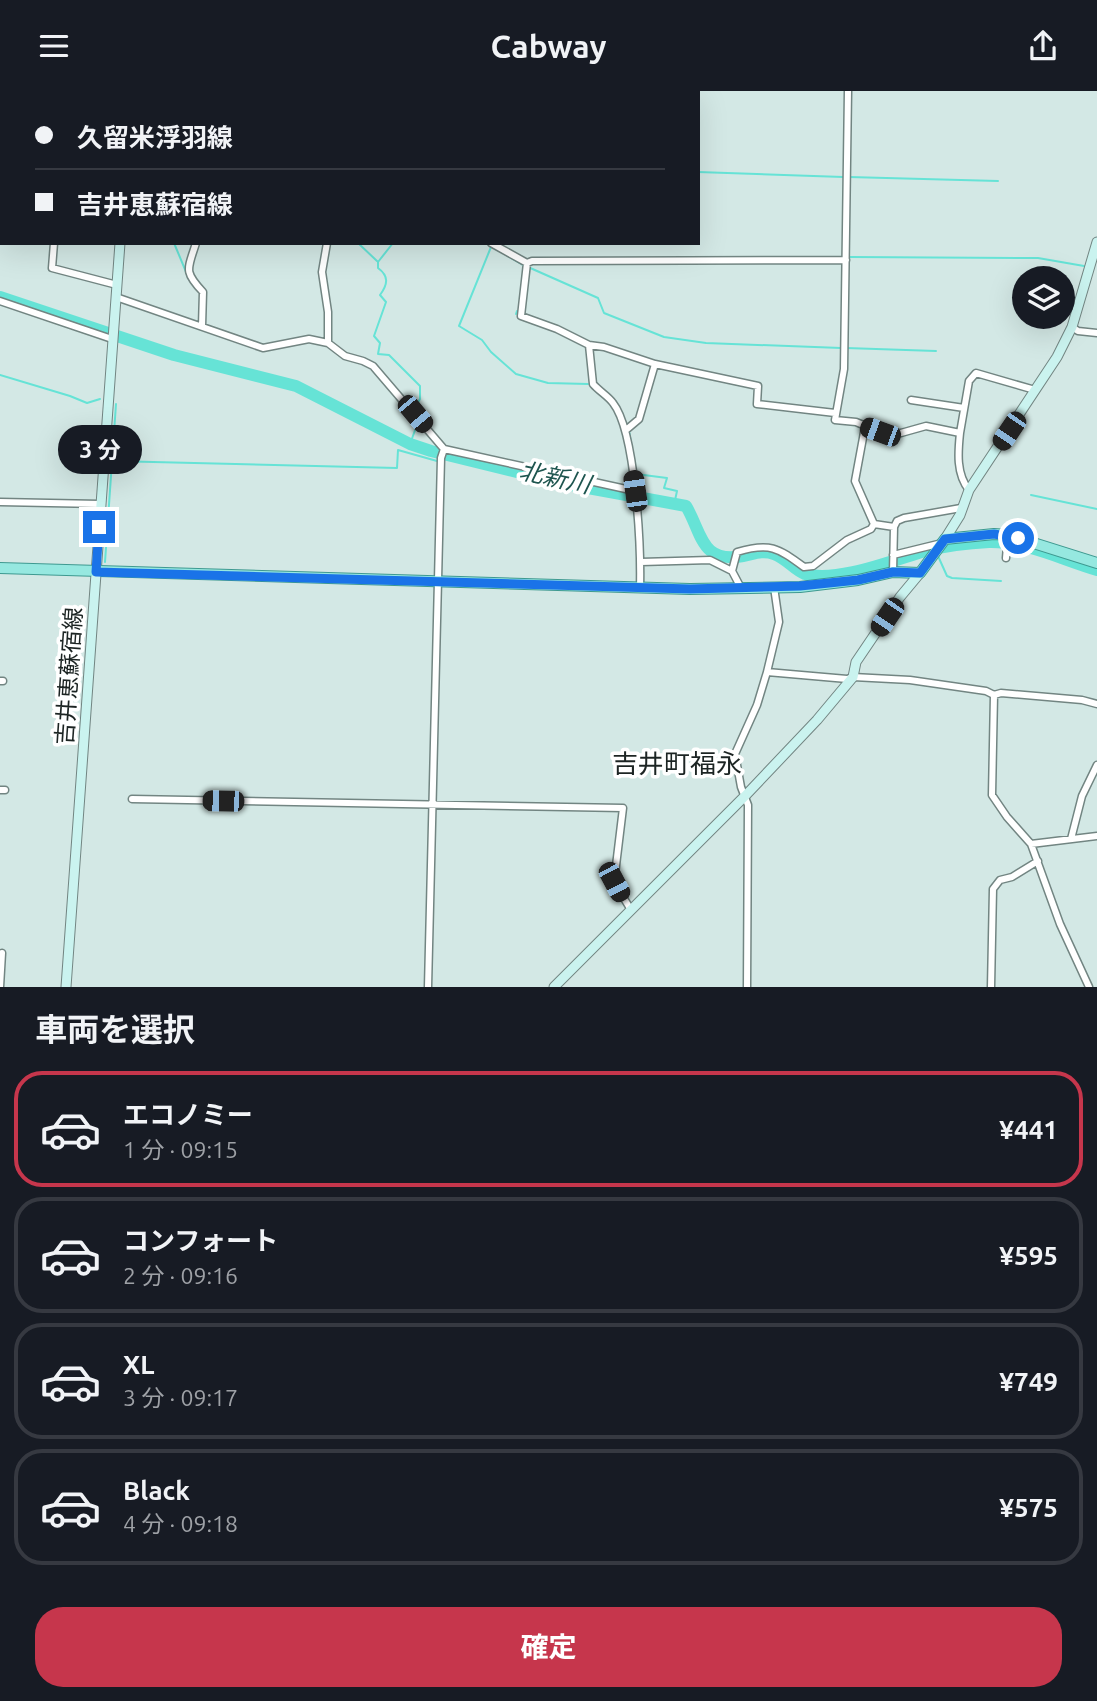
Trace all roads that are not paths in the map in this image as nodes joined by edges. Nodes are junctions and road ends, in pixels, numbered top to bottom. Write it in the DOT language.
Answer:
graph roads {
  1 [pos="848,91"];
  2 [pos="1097,242"];
  3 [pos="54,245"];
  4 [pos="120,245"];
  5 [pos="195,245"];
  6 [pos="327,245"];
  7 [pos="494,245"];
  8 [pos="846,260"];
  9 [pos="527,266"];
  10 [pos="117,285"];
  11 [pos="116,297"];
  12 [pos="0,301"];
  13 [pos="1075,317"];
  14 [pos="202,326"];
  15 [pos="1071,329"];
  16 [pos="1075,329"];
  17 [pos="1097,333"];
  18 [pos="113,335"];
  19 [pos="328,343"];
  20 [pos="589,345"];
  21 [pos="655,364"];
  22 [pos="1035,390"];
  23 [pos="911,400"];
  24 [pos="964,408"];
  25 [pos="835,413"];
  26 [pos="865,426"];
  27 [pos="628,428"];
  28 [pos="960,433"];
  29 [pos="443,452"];
  30 [pos="969,490"];
  31 [pos="635,496"];
  32 [pos="0,502"];
  33 [pos="100,504"];
  34 [pos="961,508"];
  35 [pos="874,524"];
  36 [pos="894,527"];
  37 [pos="1008,537"];
  38 [pos="939,548"];
  39 [pos="893,555"];
  40 [pos="1006,558"];
  41 [pos="640,562"];
  42 [pos="1097,563"];
  43 [pos="0,568"];
  44 [pos="893,569"];
  45 [pos="732,571"];
  46 [pos="96,572"];
  47 [pos="920,573"];
  48 [pos="438,583"];
  49 [pos="774,587"];
  50 [pos="640,588"];
  51 [pos="741,588"];
  52 [pos="767,671"];
  53 [pos="853,677"];
  54 [pos="994,695"];
  55 [pos="1097,704"];
  56 [pos="1097,765"];
  57 [pos="745,796"];
  58 [pos="132,799"];
  59 [pos="433,803"];
  60 [pos="1097,836"];
  61 [pos="1071,839"];
  62 [pos="1031,844"];
  63 [pos="1038,861"];
  64 [pos="631,910"];
  65 [pos="2,953"];
  66 [pos="0,987"];
  67 [pos="66,987"];
  68 [pos="428,987"];
  69 [pos="554,987"];
  70 [pos="747,987"];
  71 [pos="991,987"];
  72 [pos="1089,987"];
  1 -- 8 [label="street"];
  2 -- 13 [label="main road"];
  3 -- 10 [label="street"];
  4 -- 10 [label="main road, 吉井恵蘇宿線"];
  5 -- 14 [label="street"];
  6 -- 19 [label="street"];
  7 -- 9 [label="street"];
  8 -- 9 [label="street"];
  8 -- 25 [label="street"];
  9 -- 20 [label="street"];
  10 -- 11 [label="main road, 吉井恵蘇宿線"];
  11 -- 14 [label="street"];
  11 -- 18 [label="main road, 吉井恵蘇宿線"];
  12 -- 18 [label="street"];
  14 -- 19 [label="street"];
  15 -- 22 [label="main road"];
  16 -- 17 [label="street"];
  18 -- 33 [label="main road, 吉井恵蘇宿線"];
  19 -- 29 [label="street"];
  20 -- 21 [label="street"];
  20 -- 27 [label="street"];
  21 -- 25 [label="street"];
  21 -- 27 [label="street"];
  22 -- 24 [label="street"];
  22 -- 30 [label="main road"];
  23 -- 24 [label="street"];
  24 -- 28 [label="street"];
  25 -- 26 [label="street"];
  26 -- 28 [label="street"];
  26 -- 35 [label="street"];
  27 -- 31 [label="street"];
  28 -- 30 [label="street"];
  29 -- 31 [label="street"];
  29 -- 48 [label="street"];
  30 -- 34 [label="main road"];
  31 -- 41 [label="street"];
  32 -- 33 [label="street"];
  33 -- 46 [label="main road, 吉井恵蘇宿線"];
  34 -- 36 [label="street"];
  34 -- 38 [label="main road"];
  35 -- 36 [label="street"];
  35 -- 45 [label="street"];
  36 -- 39 [label="street"];
  37 -- 38 [label="main road"];
  37 -- 40 [label="street"];
  37 -- 42 [label="main road"];
  38 -- 39 [label="street"];
  38 -- 47 [label="main road"];
  39 -- 44 [label="street"];
  41 -- 45 [label="street"];
  41 -- 50 [label="street"];
  43 -- 46 [label="main road"];
  44 -- 47 [label="main road"];
  44 -- 49 [label="main road"];
  45 -- 51 [label="street"];
  46 -- 48 [label="main road"];
  46 -- 67 [label="main road, 吉井恵蘇宿線"];
  47 -- 53 [label="main road"];
  48 -- 50 [label="main road"];
  48 -- 59 [label="street"];
  49 -- 51 [label="main road"];
  49 -- 52 [label="street"];
  50 -- 51 [label="main road"];
  52 -- 53 [label="street"];
  52 -- 57 [label="street"];
  53 -- 54 [label="street"];
  53 -- 57 [label="main road"];
  54 -- 55 [label="street"];
  54 -- 62 [label="street"];
  56 -- 61 [label="street"];
  57 -- 64 [label="main road"];
  57 -- 70 [label="street"];
  58 -- 59 [label="street"];
  59 -- 64 [label="street"];
  59 -- 68 [label="street"];
  60 -- 61 [label="street"];
  61 -- 62 [label="street"];
  62 -- 63 [label="street"];
  63 -- 71 [label="street"];
  63 -- 72 [label="street"];
  64 -- 69 [label="main road"];
  65 -- 66 [label="street"];
}
